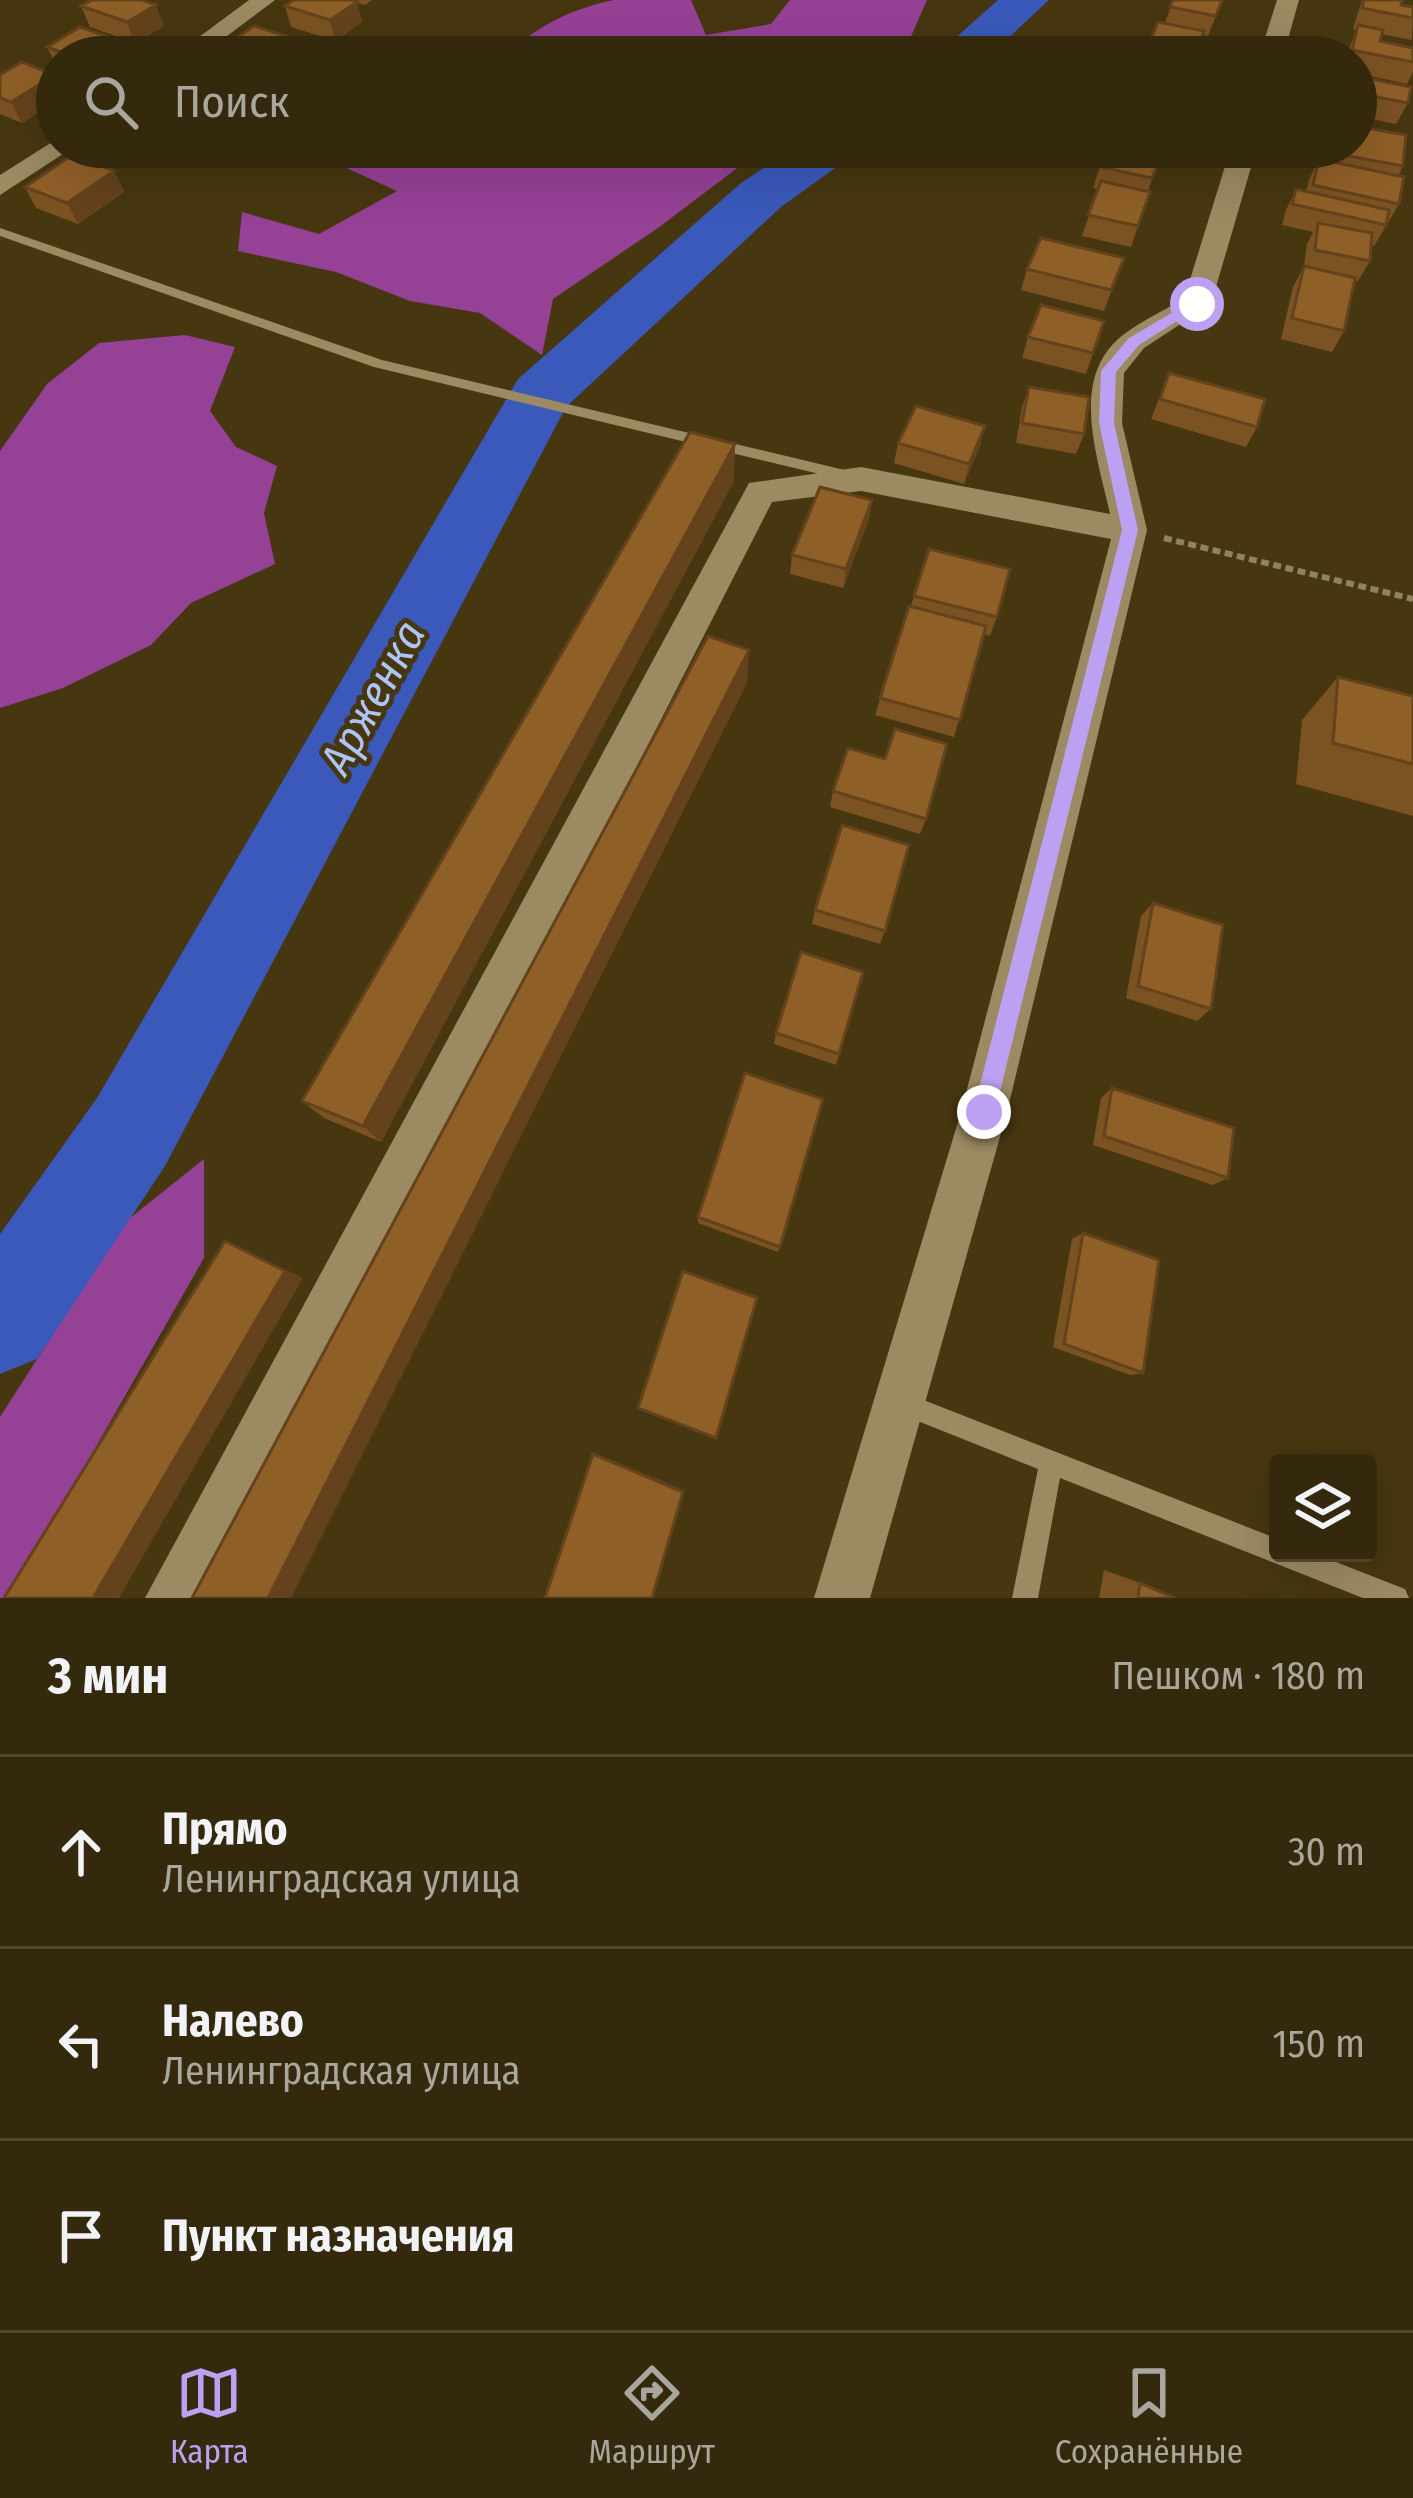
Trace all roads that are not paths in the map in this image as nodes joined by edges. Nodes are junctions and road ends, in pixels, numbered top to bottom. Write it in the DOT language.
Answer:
graph roads {
  1 [pos="265,0"];
  2 [pos="1288,0"];
  3 [pos="214,36"];
  4 [pos="1277,36"];
  5 [pos="36,162"];
  6 [pos="1238,168"];
  7 [pos="0,187"];
  8 [pos="0,232"];
  9 [pos="861,479"];
  10 [pos="1130,530"];
  11 [pos="899,1403"];
  12 [pos="1051,1462"];
  13 [pos="1269,1548"];
  14 [pos="1305,1562"];
  15 [pos="173,1598"];
  16 [pos="842,1598"];
  17 [pos="1025,1598"];
  18 [pos="1396,1598"];
  1 -- 3 [label="street"];
  2 -- 4 [label="street"];
  5 -- 7 [label="street"];
  6 -- 10 [label="street"];
  8 -- 9 [label="lane"];
  9 -- 10 [label="street"];
  9 -- 15 [label="street"];
  10 -- 11 [label="street"];
  11 -- 12 [label="lane"];
  11 -- 16 [label="street"];
  12 -- 13 [label="lane"];
  12 -- 17 [label="lane"];
  14 -- 18 [label="lane"];
}
